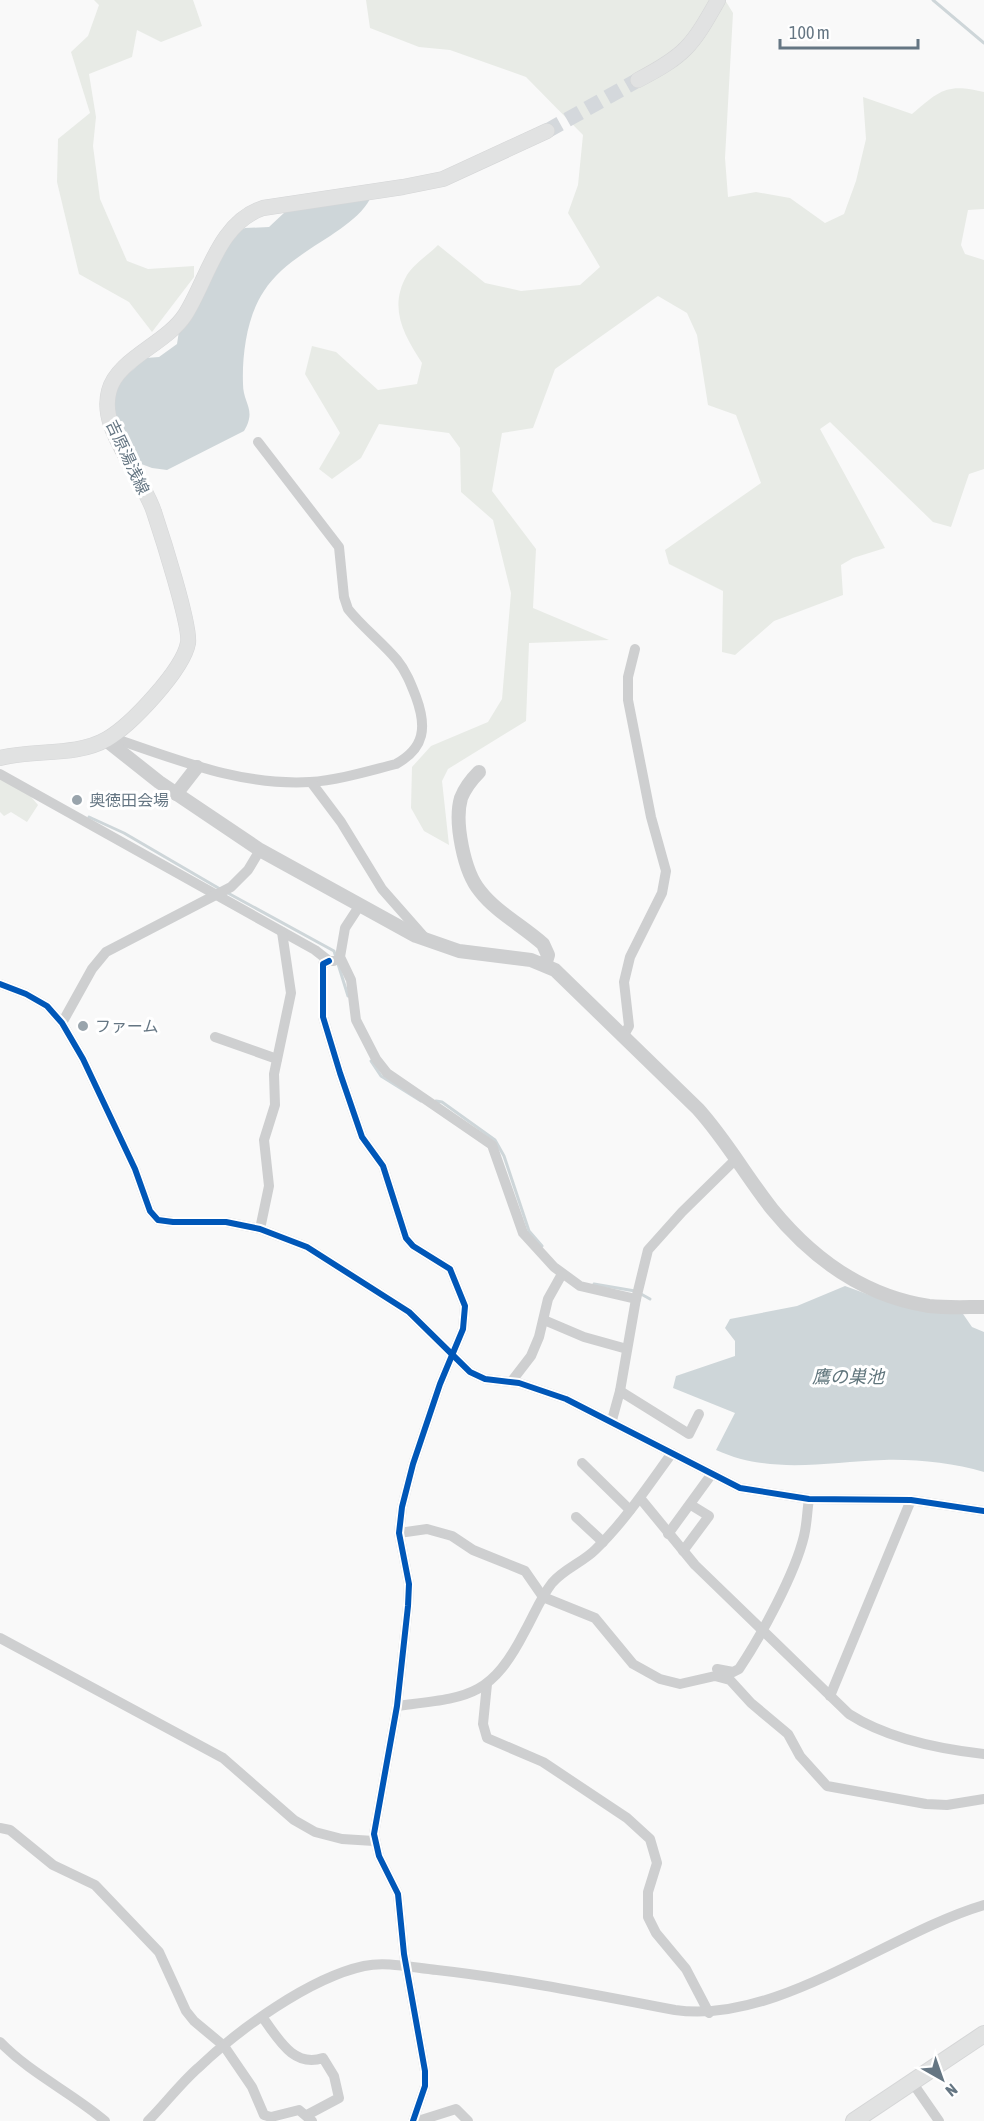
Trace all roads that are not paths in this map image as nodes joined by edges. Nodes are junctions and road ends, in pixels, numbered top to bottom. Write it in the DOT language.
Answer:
graph roads {
  1 [pos="718,0"];
  2 [pos="638,80"];
  3 [pos="547,131"];
  4 [pos="258,442"];
  5 [pos="635,649"];
  6 [pos="108,738"];
  7 [pos="0,758"];
  8 [pos="197,767"];
  9 [pos="479,772"];
  10 [pos="0,774"];
  11 [pos="311,782"];
  12 [pos="176,794"];
  13 [pos="260,850"];
  14 [pos="216,895"];
  15 [pos="360,905"];
  16 [pos="282,932"];
  17 [pos="428,941"];
  18 [pos="340,957"];
  19 [pos="329,961"];
  20 [pos="545,965"];
  21 [pos="0,984"];
  22 [pos="62,1023"];
  23 [pos="624,1035"];
  24 [pos="215,1037"];
  25 [pos="277,1059"];
  26 [pos="736,1159"];
  27 [pos="260,1229"];
  28 [pos="562,1275"];
  29 [pos="636,1299"];
  30 [pos="984,1308"];
  31 [pos="544,1320"];
  32 [pos="627,1349"];
  33 [pos="453,1358"];
  34 [pos="511,1382"];
  35 [pos="620,1391"];
  36 [pos="699,1414"];
  37 [pos="612,1420"];
  38 [pos="672,1453"];
  39 [pos="582,1463"];
  40 [pos="711,1475"];
  41 [pos="640,1498"];
  42 [pos="808,1498"];
  43 [pos="911,1500"];
  44 [pos="691,1505"];
  45 [pos="630,1510"];
  46 [pos="984,1511"];
  47 [pos="576,1517"];
  48 [pos="399,1533"];
  49 [pos="668,1534"];
  50 [pos="603,1542"];
  51 [pos="684,1551"];
  52 [pos="543,1597"];
  53 [pos="763,1630"];
  54 [pos="0,1638"];
  55 [pos="702,1679"];
  56 [pos="487,1684"];
  57 [pos="830,1696"];
  58 [pos="397,1706"];
  59 [pos="984,1754"];
  60 [pos="984,1799"];
  61 [pos="0,1828"];
  62 [pos="374,1841"];
  63 [pos="984,1905"];
  64 [pos="406,1967"];
  65 [pos="709,2013"];
  66 [pos="263,2018"];
  67 [pos="984,2034"];
  68 [pos="0,2042"];
  69 [pos="224,2046"];
  70 [pos="912,2082"];
  71 [pos="309,2118"];
  72 [pos="105,2121"];
  73 [pos="148,2121"];
  74 [pos="416,2121"];
  75 [pos="468,2121"];
  76 [pos="854,2121"];
  77 [pos="939,2121"];
  1 -- 2 [label="main road"];
  3 -- 6 [label="main road, 吉原湯浅線"];
  4 -- 11 [label="street"];
  5 -- 23 [label="street"];
  6 -- 7 [label="main road, 吉原湯浅線"];
  6 -- 8 [label="street"];
  6 -- 12 [label="street"];
  8 -- 11 [label="street"];
  8 -- 12 [label="street"];
  9 -- 20 [label="street"];
  10 -- 14 [label="street"];
  11 -- 17 [label="street"];
  12 -- 13 [label="street"];
  13 -- 14 [label="street"];
  13 -- 15 [label="street"];
  14 -- 16 [label="street"];
  14 -- 22 [label="street"];
  15 -- 17 [label="street"];
  15 -- 18 [label="street"];
  16 -- 19 [label="street"];
  16 -- 25 [label="street"];
  17 -- 20 [label="street"];
  18 -- 19 [label="street"];
  18 -- 28 [label="street"];
  19 -- 33 [label="street"];
  20 -- 23 [label="street"];
  21 -- 22 [label="street"];
  22 -- 27 [label="street"];
  23 -- 26 [label="street"];
  24 -- 25 [label="street"];
  25 -- 27 [label="street"];
  26 -- 29 [label="street"];
  26 -- 30 [label="street"];
  27 -- 33 [label="street"];
  28 -- 29 [label="street"];
  28 -- 31 [label="street"];
  29 -- 32 [label="street"];
  31 -- 32 [label="street"];
  31 -- 34 [label="street"];
  32 -- 35 [label="street"];
  33 -- 34 [label="street"];
  33 -- 48 [label="street"];
  34 -- 37 [label="street"];
  35 -- 36 [label="street"];
  35 -- 37 [label="street"];
  37 -- 38 [label="street"];
  38 -- 40 [label="street"];
  38 -- 41 [label="street"];
  39 -- 45 [label="street"];
  40 -- 42 [label="street"];
  40 -- 44 [label="street"];
  41 -- 45 [label="street"];
  41 -- 49 [label="street"];
  42 -- 43 [label="street"];
  42 -- 53 [label="street"];
  43 -- 46 [label="street"];
  43 -- 57 [label="street"];
  44 -- 49 [label="street"];
  44 -- 51 [label="street"];
  45 -- 50 [label="street"];
  47 -- 50 [label="street"];
  48 -- 52 [label="street"];
  48 -- 58 [label="street"];
  49 -- 51 [label="street"];
  50 -- 52 [label="street"];
  51 -- 53 [label="street"];
  52 -- 55 [label="street"];
  52 -- 56 [label="street"];
  53 -- 55 [label="street"];
  53 -- 57 [label="street"];
  54 -- 62 [label="street"];
  55 -- 60 [label="street"];
  56 -- 58 [label="street"];
  56 -- 65 [label="street"];
  57 -- 59 [label="street"];
  58 -- 62 [label="street"];
  61 -- 69 [label="street"];
  62 -- 64 [label="street"];
  63 -- 65 [label="street"];
  64 -- 65 [label="street"];
  64 -- 66 [label="street"];
  64 -- 74 [label="street"];
  66 -- 69 [label="street"];
  66 -- 71 [label="street"];
  67 -- 70 [label="main road"];
  68 -- 72 [label="street"];
  69 -- 71 [label="street"];
  69 -- 73 [label="street"];
  70 -- 76 [label="main road"];
  70 -- 77 [label="street"];
  74 -- 75 [label="street"];
}
